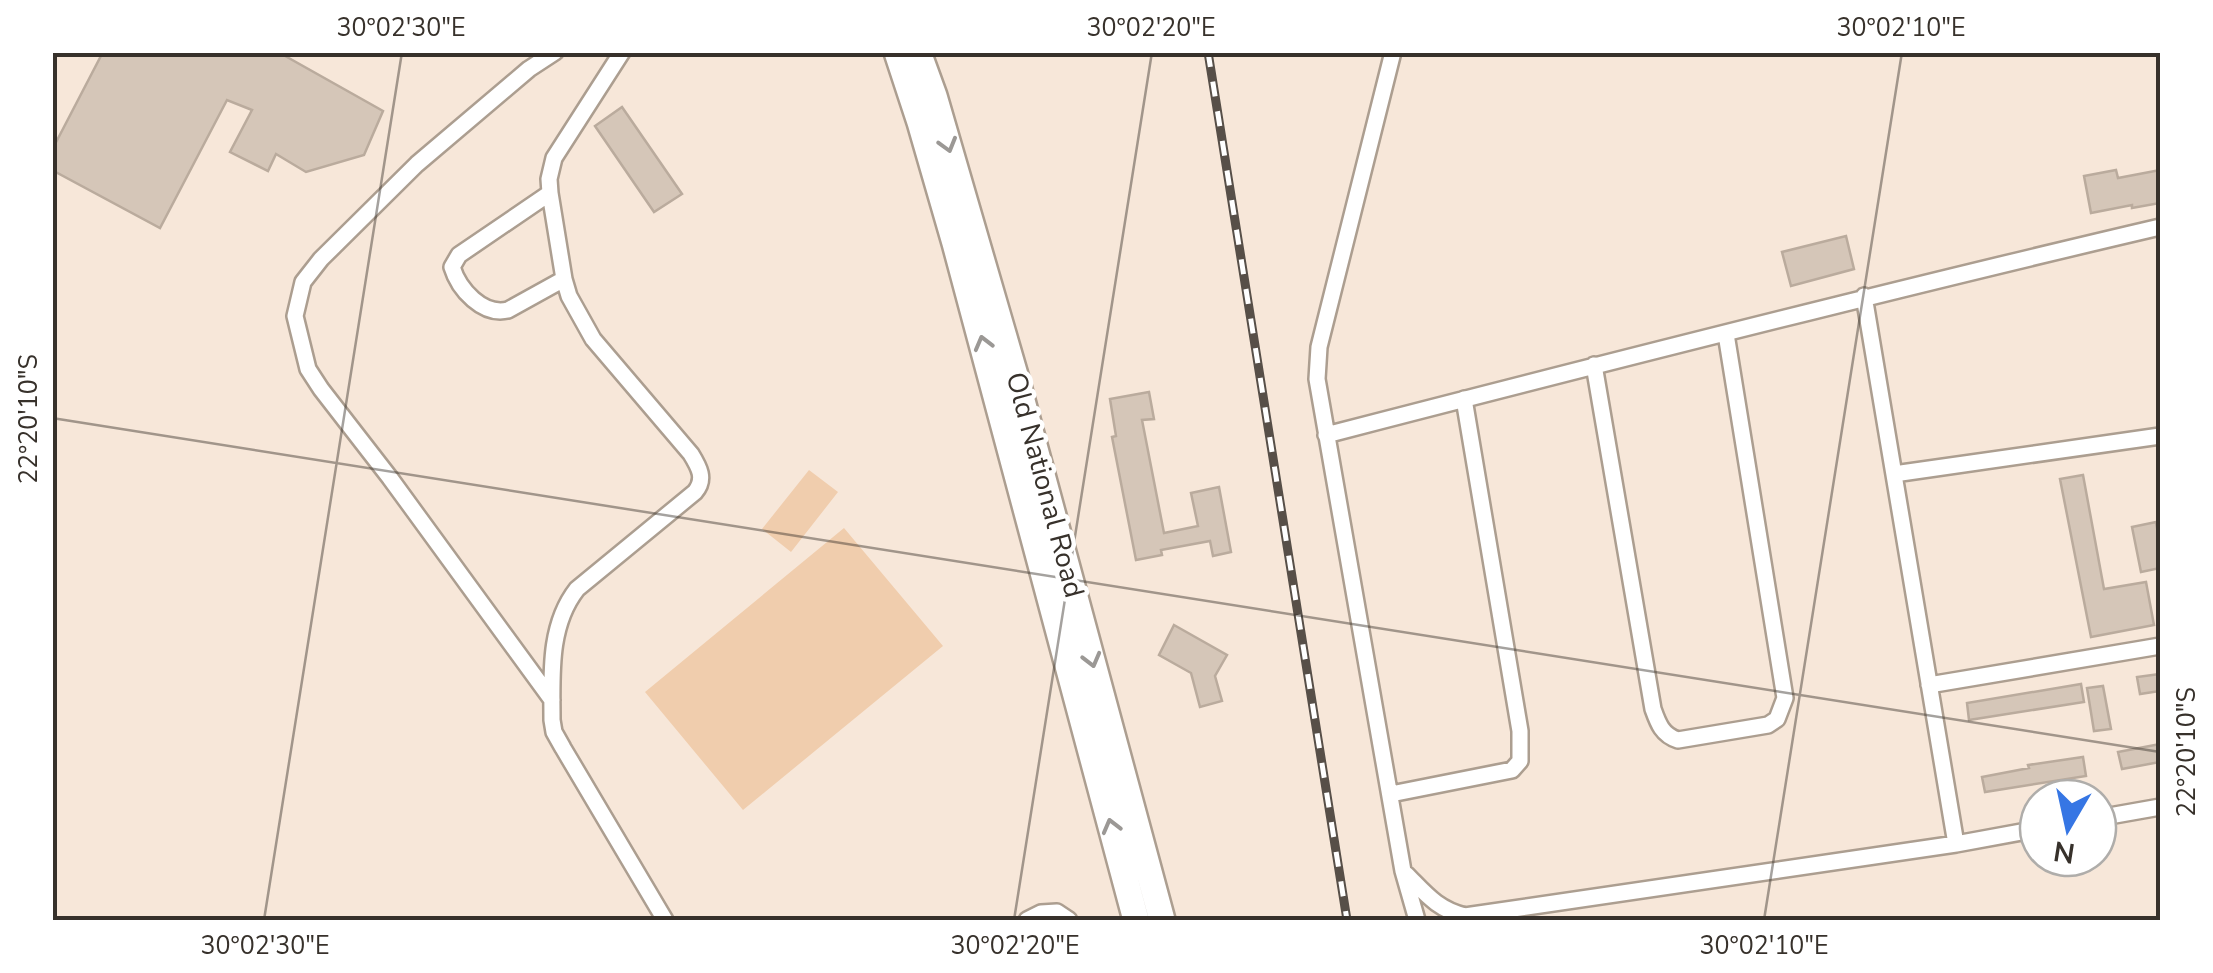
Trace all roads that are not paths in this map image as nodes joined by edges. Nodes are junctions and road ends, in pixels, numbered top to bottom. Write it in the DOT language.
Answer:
graph roads {
  1 [pos="555,52"];
  2 [pos="622,52"];
  3 [pos="896,52"];
  4 [pos="918,52"];
  5 [pos="1393,52"];
  6 [pos="550,192"];
  7 [pos="2160,226"];
  8 [pos="564,279"];
  9 [pos="1864,296"];
  10 [pos="1726,334"];
  11 [pos="1594,365"];
  12 [pos="1464,399"];
  13 [pos="1326,435"];
  14 [pos="2160,436"];
  15 [pos="1894,474"];
  16 [pos="2160,646"];
  17 [pos="1928,685"];
  18 [pos="552,700"];
  19 [pos="1391,794"];
  20 [pos="2160,807"];
  21 [pos="2118,814"];
  22 [pos="2018,833"];
  23 [pos="1956,844"];
  24 [pos="1403,872"];
  25 [pos="666,920"];
  26 [pos="1027,920"];
  27 [pos="1070,920"];
  28 [pos="1136,920"];
  29 [pos="1162,920"];
  30 [pos="1417,920"];
  1 -- 18 [label="street"];
  2 -- 6 [label="street"];
  28 -- 3 [label="main road, Old National Road, one-way"];
  4 -- 29 [label="main road, Old National Road, one-way"];
  5 -- 13 [label="street"];
  6 -- 8 [label="street"];
  6 -- 8 [label="street"];
  7 -- 9 [label="street"];
  8 -- 18 [label="street"];
  9 -- 10 [label="street"];
  9 -- 15 [label="street"];
  10 -- 11 [label="street"];
  10 -- 11 [label="street"];
  11 -- 12 [label="street"];
  12 -- 13 [label="street"];
  12 -- 19 [label="street"];
  13 -- 19 [label="street"];
  14 -- 15 [label="street"];
  15 -- 17 [label="street"];
  16 -- 17 [label="street"];
  17 -- 23 [label="street"];
  18 -- 25 [label="street"];
  19 -- 24 [label="street"];
  20 -- 21 [label="street"];
  22 -- 23 [label="street"];
  23 -- 24 [label="street"];
  24 -- 30 [label="street"];
  26 -- 27 [label="street"];
}
